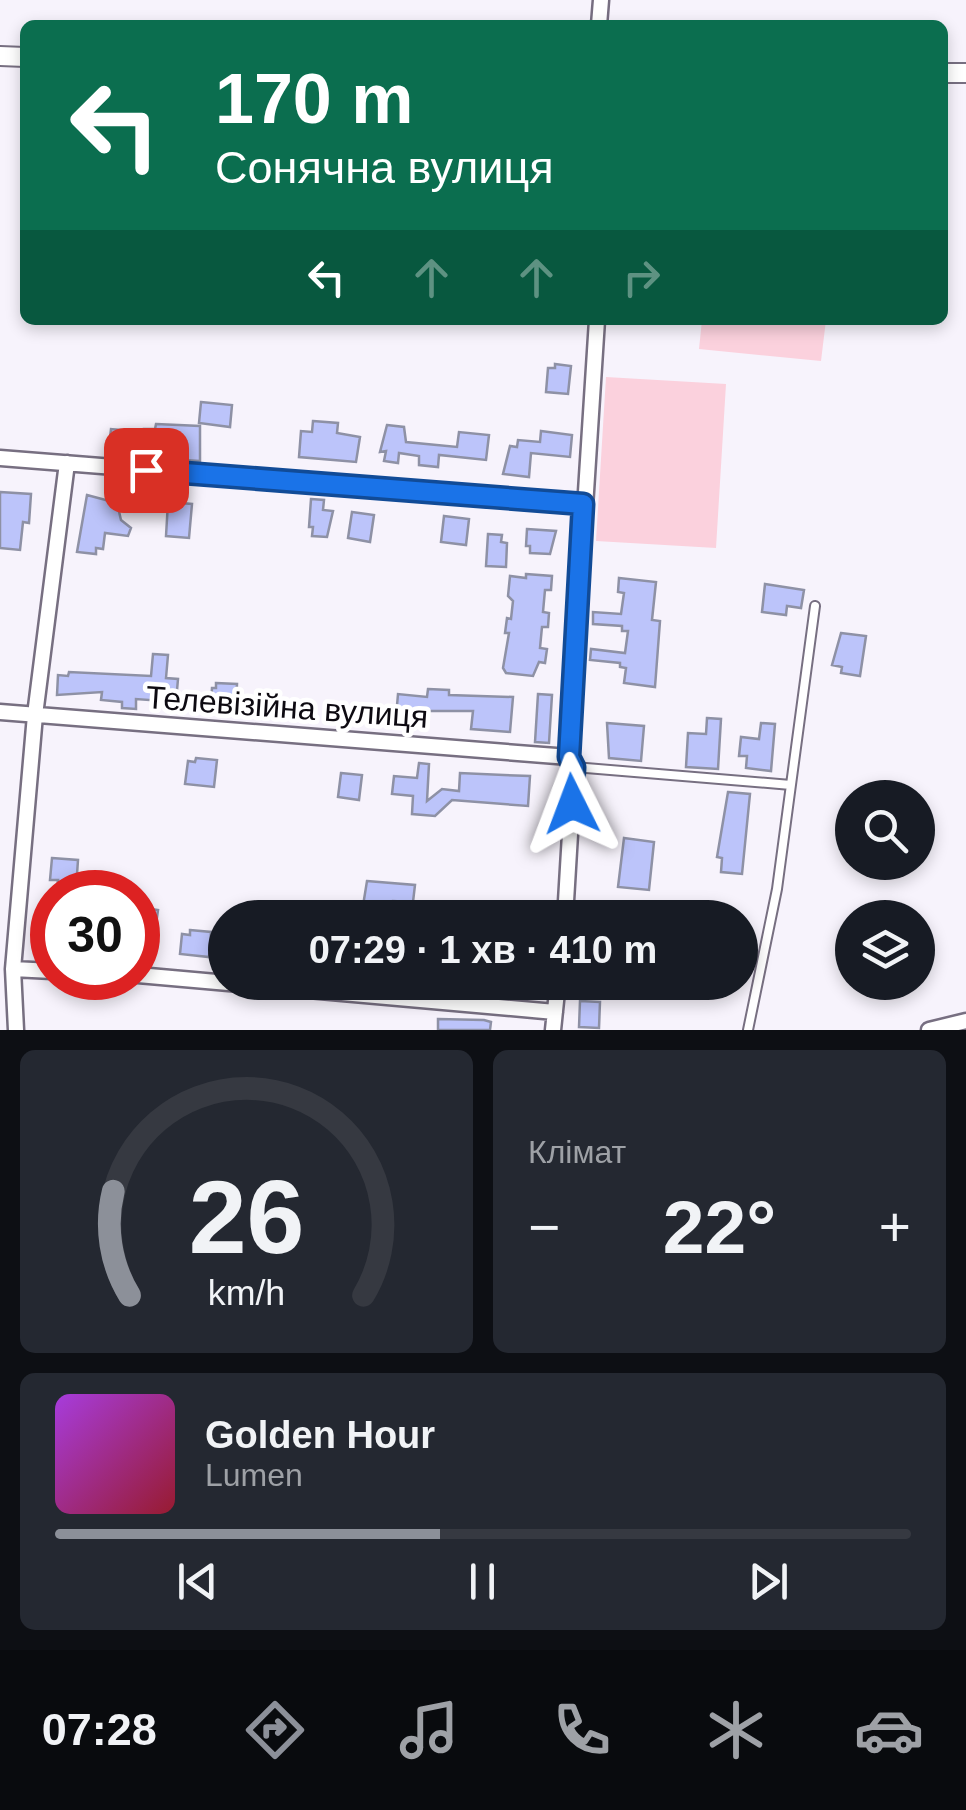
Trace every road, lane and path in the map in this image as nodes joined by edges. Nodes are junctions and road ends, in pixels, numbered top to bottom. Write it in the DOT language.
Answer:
graph roads {
  1 [pos="597,325"];
  2 [pos="0,458"];
  3 [pos="67,464"];
  4 [pos="583,504"];
  5 [pos="815,606"];
  6 [pos="0,712"];
  7 [pos="35,715"];
  8 [pos="572,762"];
  9 [pos="790,785"];
  10 [pos="566,900"];
  11 [pos="9,976"];
  12 [pos="160,977"];
  13 [pos="556,1000"];
  14 [pos="555,1012"];
  15 [pos="966,1021"];
  16 [pos="16,1030"];
  17 [pos="553,1030"];
  18 [pos="748,1030"];
  19 [pos="929,1030"];
  1 -- 4 [label="street"];
  2 -- 3 [label="street"];
  3 -- 4 [label="street"];
  3 -- 7 [label="street"];
  4 -- 8 [label="street"];
  5 -- 9 [label="lane"];
  6 -- 7 [label="street, Телевізійна вулиця"];
  7 -- 8 [label="street, Телевізійна вулиця"];
  7 -- 11 [label="street"];
  8 -- 9 [label="lane"];
  8 -- 10 [label="street"];
  9 -- 18 [label="lane"];
  11 -- 16 [label="street"];
  12 -- 14 [label="street"];
  13 -- 14 [label="street"];
  14 -- 17 [label="street"];
  15 -- 19 [label="street"];
}
